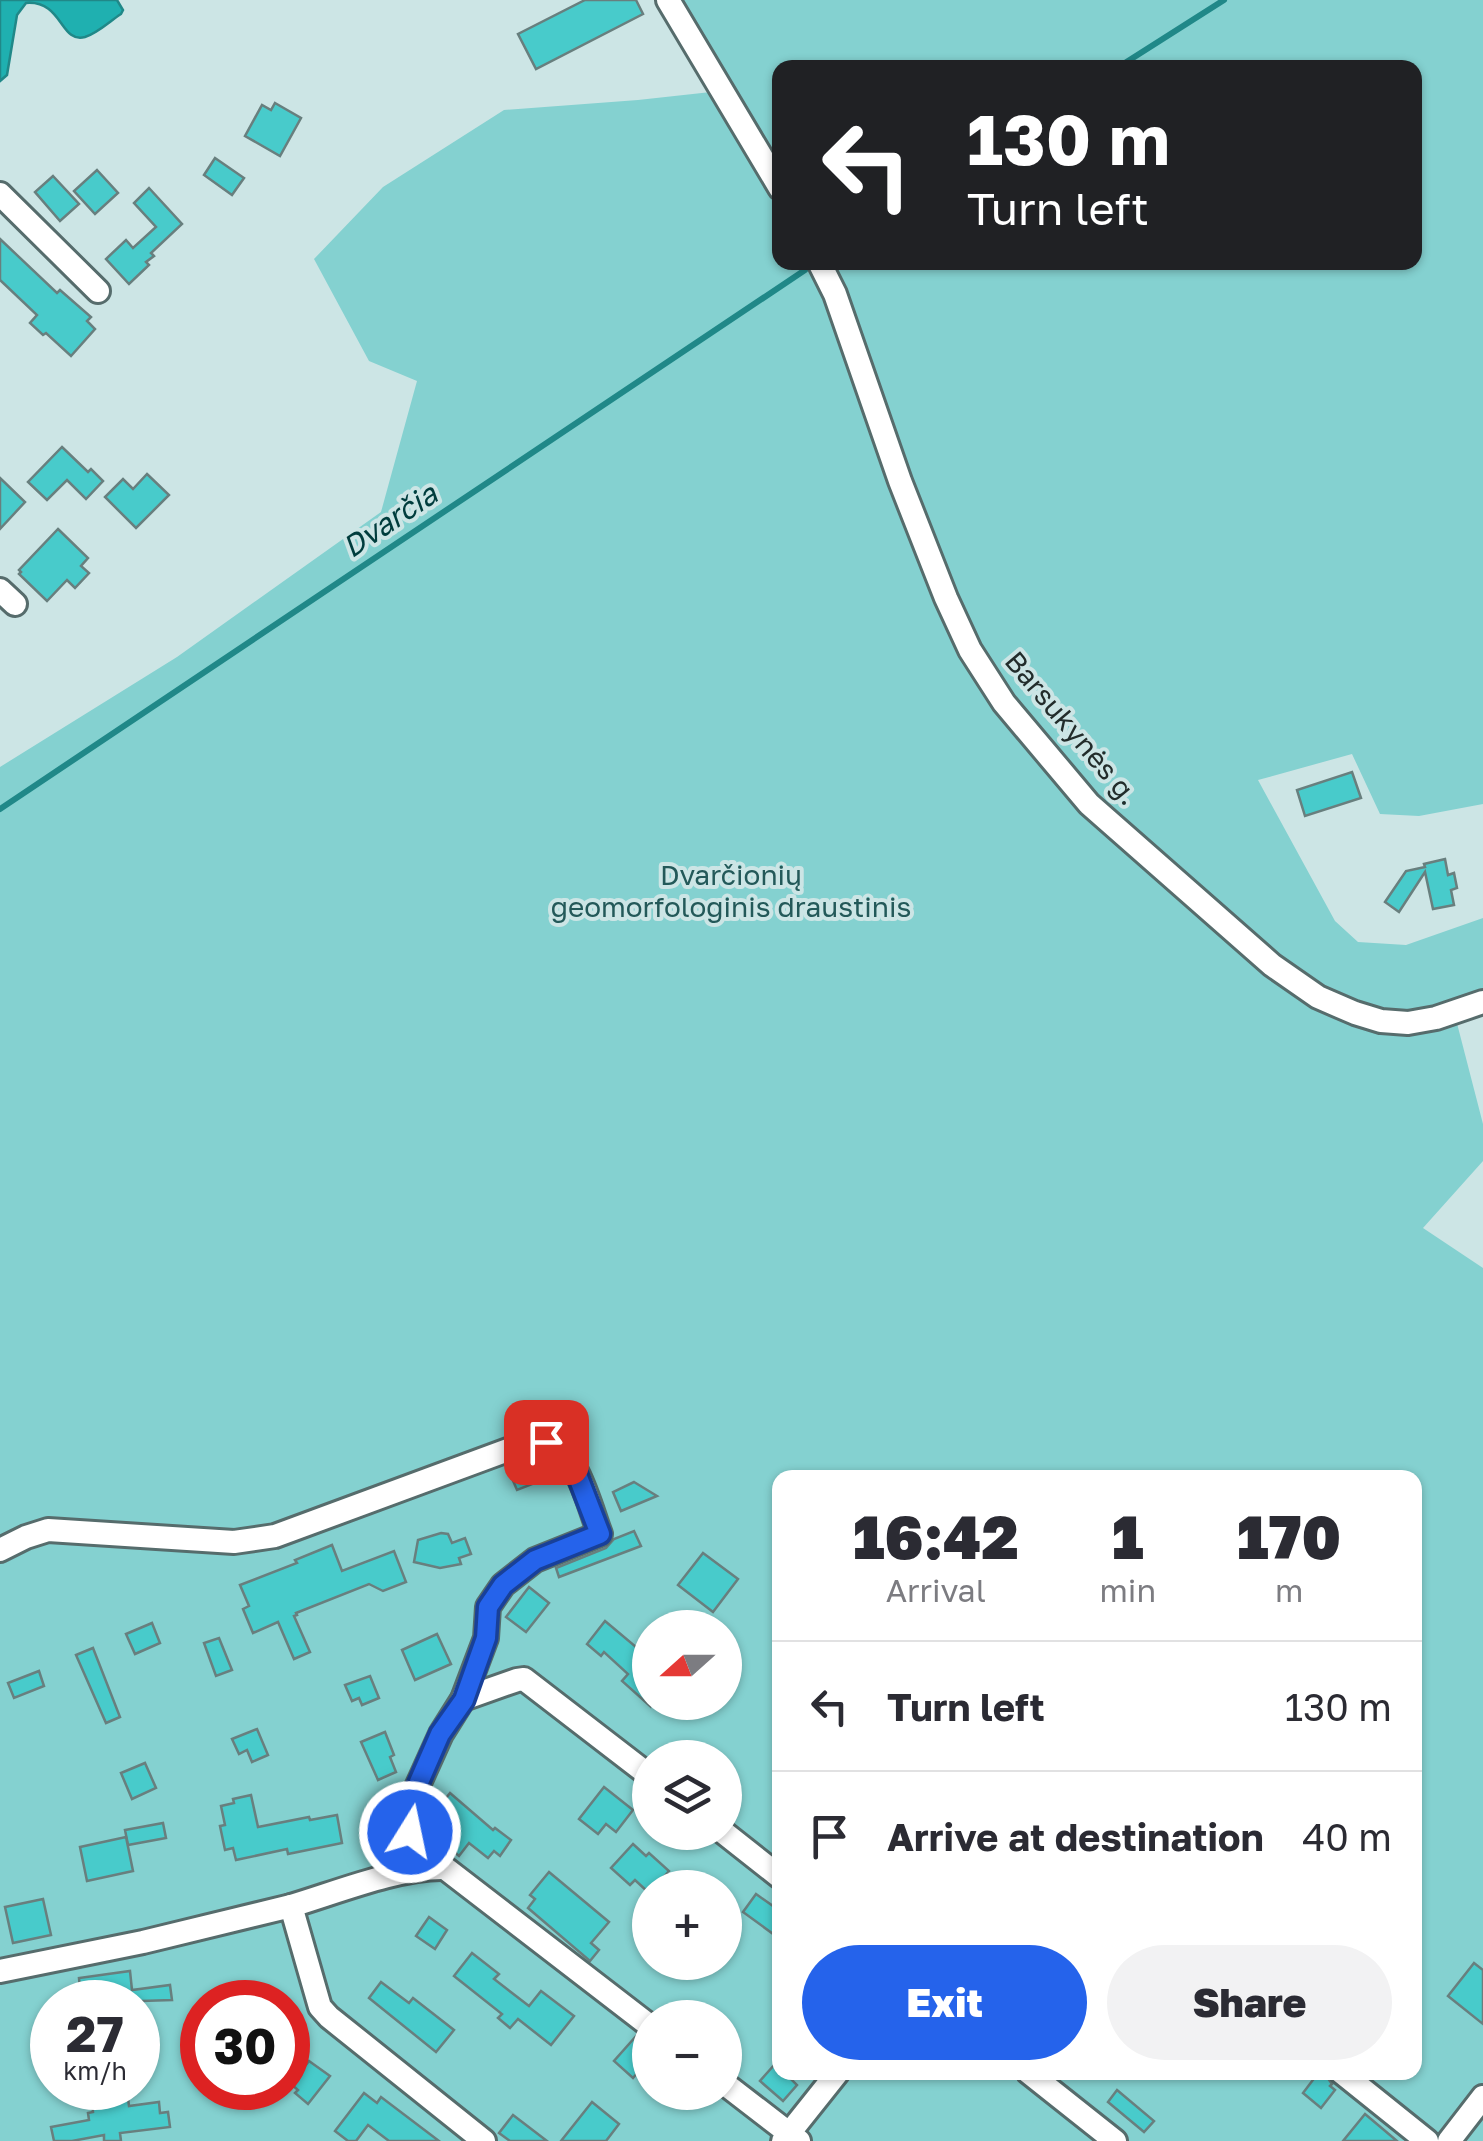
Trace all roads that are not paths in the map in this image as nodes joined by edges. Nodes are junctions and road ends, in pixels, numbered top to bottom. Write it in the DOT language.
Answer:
graph roads {
  1 [pos="668,0"];
  2 [pos="772,175"];
  3 [pos="0,194"];
  4 [pos="823,270"];
  5 [pos="98,291"];
  6 [pos="1483,1002"];
  7 [pos="0,1550"];
  8 [pos="464,1700"];
  9 [pos="632,1762"];
  10 [pos="415,1845"];
  11 [pos="742,1847"];
  12 [pos="444,1868"];
  13 [pos="772,1871"];
  14 [pos="403,1873"];
  15 [pos="291,1906"];
  16 [pos="0,1971"];
  17 [pos="632,2012"];
  18 [pos="832,2080"];
  19 [pos="1038,2080"];
  20 [pos="1351,2080"];
  21 [pos="1483,2096"];
  22 [pos="742,2098"];
  23 [pos="790,2139"];
  24 [pos="484,2141"];
  25 [pos="1115,2141"];
  26 [pos="1427,2141"];
  27 [pos="1449,2141"];
  1 -- 2 [label="street"];
  3 -- 5 [label="street"];
  4 -- 6 [label="street, Barsukynės g."];
  7 -- 8 [label="street"];
  8 -- 9 [label="street"];
  8 -- 10 [label="street"];
  10 -- 12 [label="street"];
  10 -- 14 [label="street"];
  11 -- 13 [label="street"];
  12 -- 14 [label="street"];
  12 -- 17 [label="street"];
  14 -- 15 [label="street"];
  15 -- 16 [label="street"];
  15 -- 24 [label="street"];
  18 -- 23 [label="street"];
  19 -- 25 [label="street"];
  20 -- 26 [label="street"];
  21 -- 27 [label="street"];
  22 -- 23 [label="street"];
}
